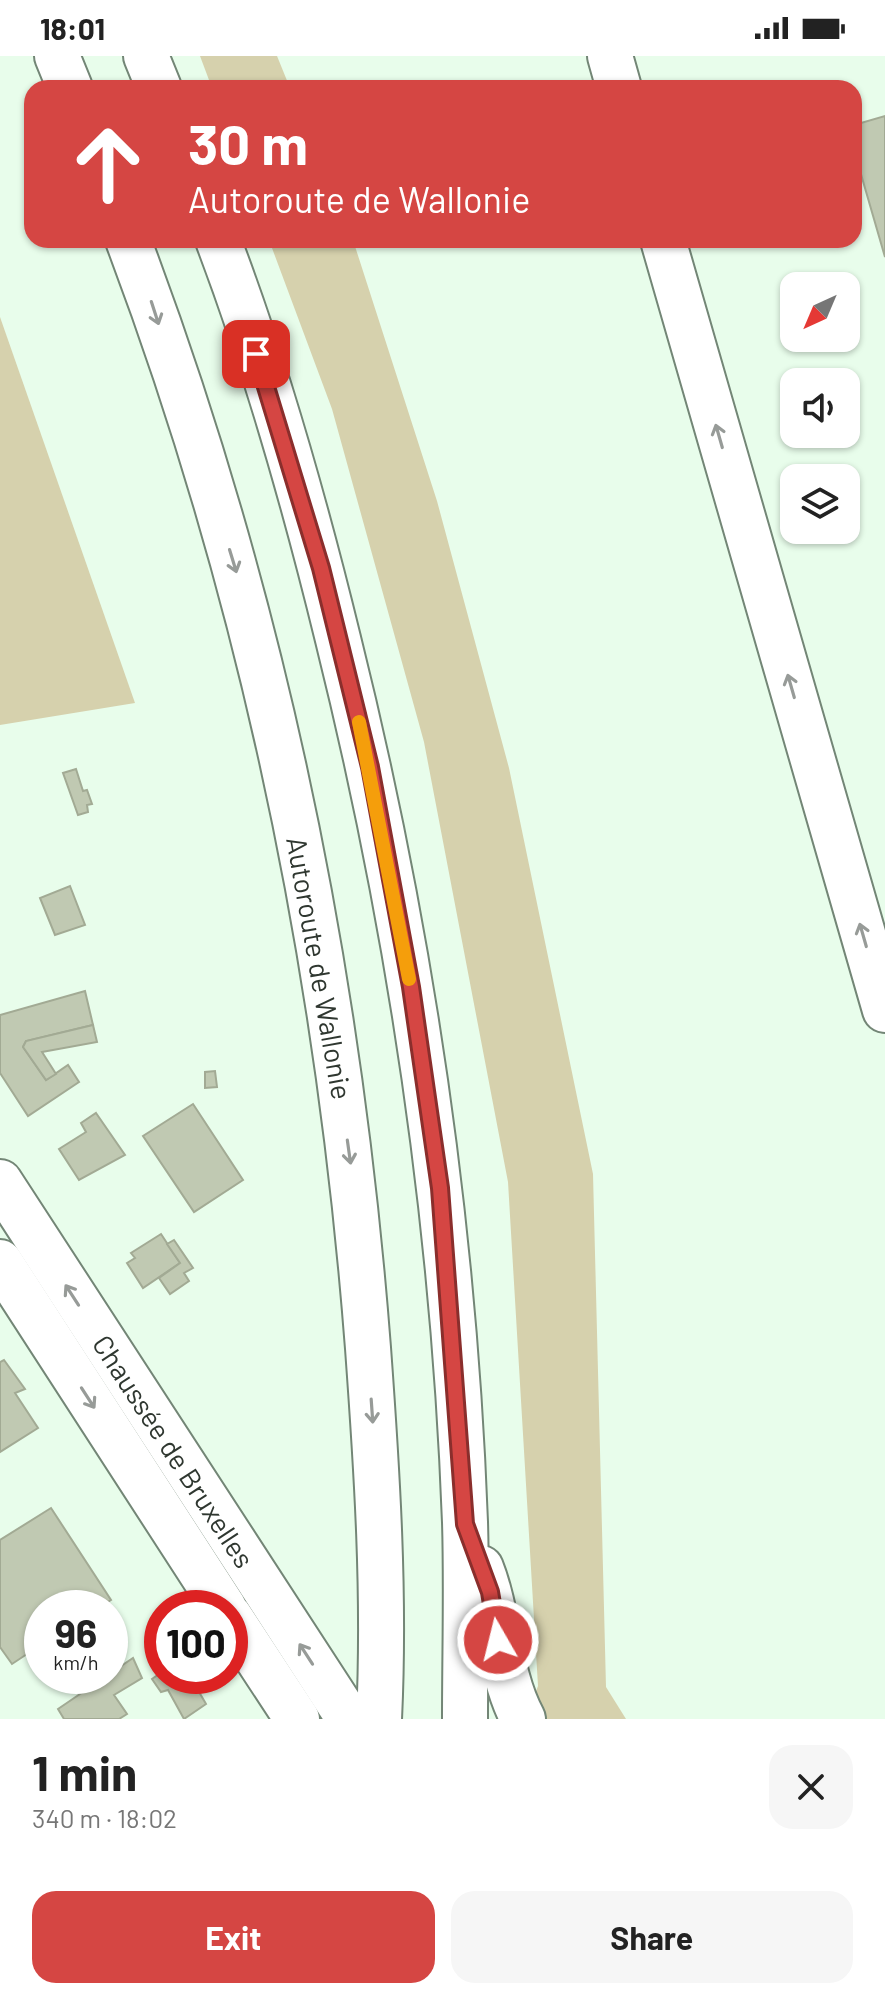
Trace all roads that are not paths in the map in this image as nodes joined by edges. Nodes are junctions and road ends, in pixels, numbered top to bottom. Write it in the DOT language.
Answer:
graph roads {
  1 [pos="57,56"];
  2 [pos="146,56"];
  3 [pos="610,56"];
  4 [pos="67,80"];
  5 [pos="156,80"];
  6 [pos="617,80"];
  7 [pos="131,248"];
  8 [pos="221,248"];
  9 [pos="665,248"];
  10 [pos="885,1010"];
  11 [pos="0,1182"];
  12 [pos="0,1262"];
  13 [pos="465,1524"];
  14 [pos="212,1590"];
  15 [pos="248,1644"];
  16 [pos="297,1719"];
  17 [pos="349,1719"];
  18 [pos="379,1719"];
  19 [pos="465,1719"];
  20 [pos="523,1719"];
  1 -- 4 [label="main road"];
  2 -- 5 [label="main road"];
  3 -- 6 [label="main road"];
  7 -- 18 [label="main road, Autoroute de Wallonie, one-way"];
  8 -- 13 [label="main road"];
  10 -- 9 [label="main road, one-way"];
  17 -- 11 [label="main road, Chaussée de Bruxelles, one-way"];
  12 -- 14 [label="main road, Chaussée de Bruxelles, one-way"];
  13 -- 19 [label="main road"];
  13 -- 20 [label="main road"];
  15 -- 16 [label="main road"];
}
